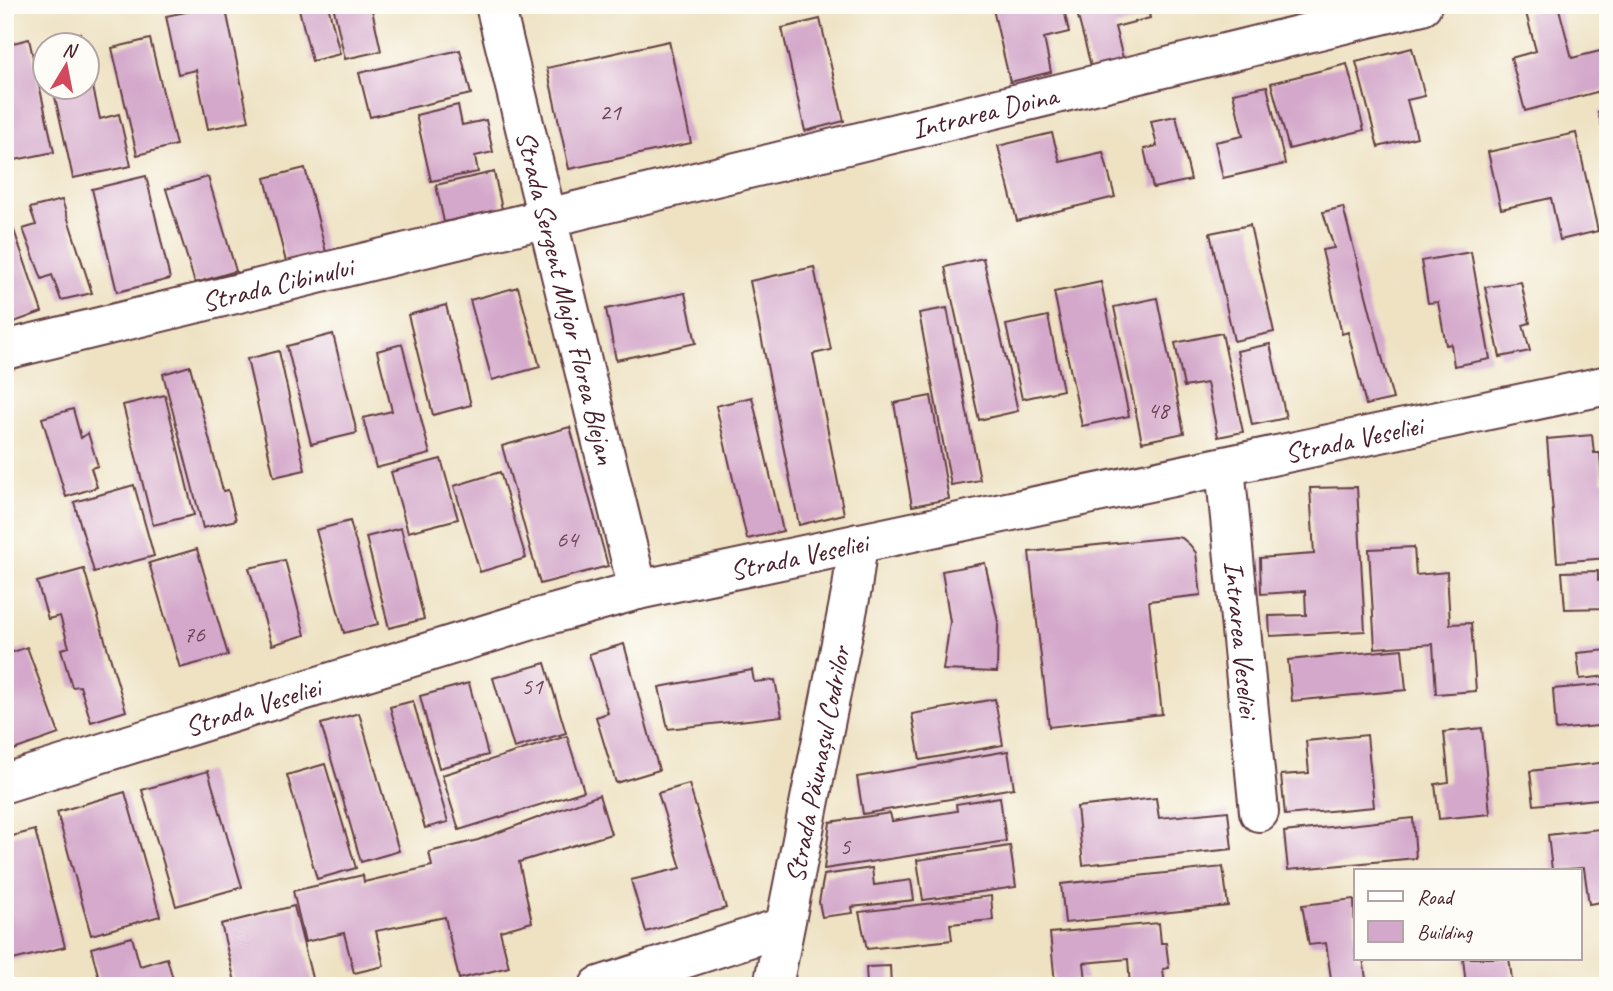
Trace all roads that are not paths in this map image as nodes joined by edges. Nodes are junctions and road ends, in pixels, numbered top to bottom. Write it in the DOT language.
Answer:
graph roads {
  1 [pos="495,5"];
  2 [pos="1422,5"];
  3 [pos="547,218"];
  4 [pos="5,350"];
  5 [pos="1608,385"];
  6 [pos="1225,467"];
  7 [pos="858,543"];
  8 [pos="638,590"];
  9 [pos="5,783"];
  10 [pos="1259,813"];
  11 [pos="783,927"];
  12 [pos="599,986"];
  13 [pos="773,986"];
  1 -- 3 [label="street, Strada Sergent Major Florea Blejan"];
  2 -- 3 [label="street, Intrarea Doina"];
  3 -- 4 [label="street, Strada Cibinului"];
  3 -- 8 [label="street, Strada Sergent Major Florea Blejan"];
  5 -- 6 [label="street, Strada Veseliei"];
  6 -- 7 [label="street, Strada Veseliei"];
  6 -- 10 [label="street, Intrarea Veseliei"];
  7 -- 8 [label="street, Strada Veseliei"];
  7 -- 11 [label="street, Strada Păunașul Codrilor"];
  8 -- 9 [label="street, Strada Veseliei"];
  11 -- 12 [label="street"];
  11 -- 13 [label="street, Strada Păunașul Codrilor"];
}
